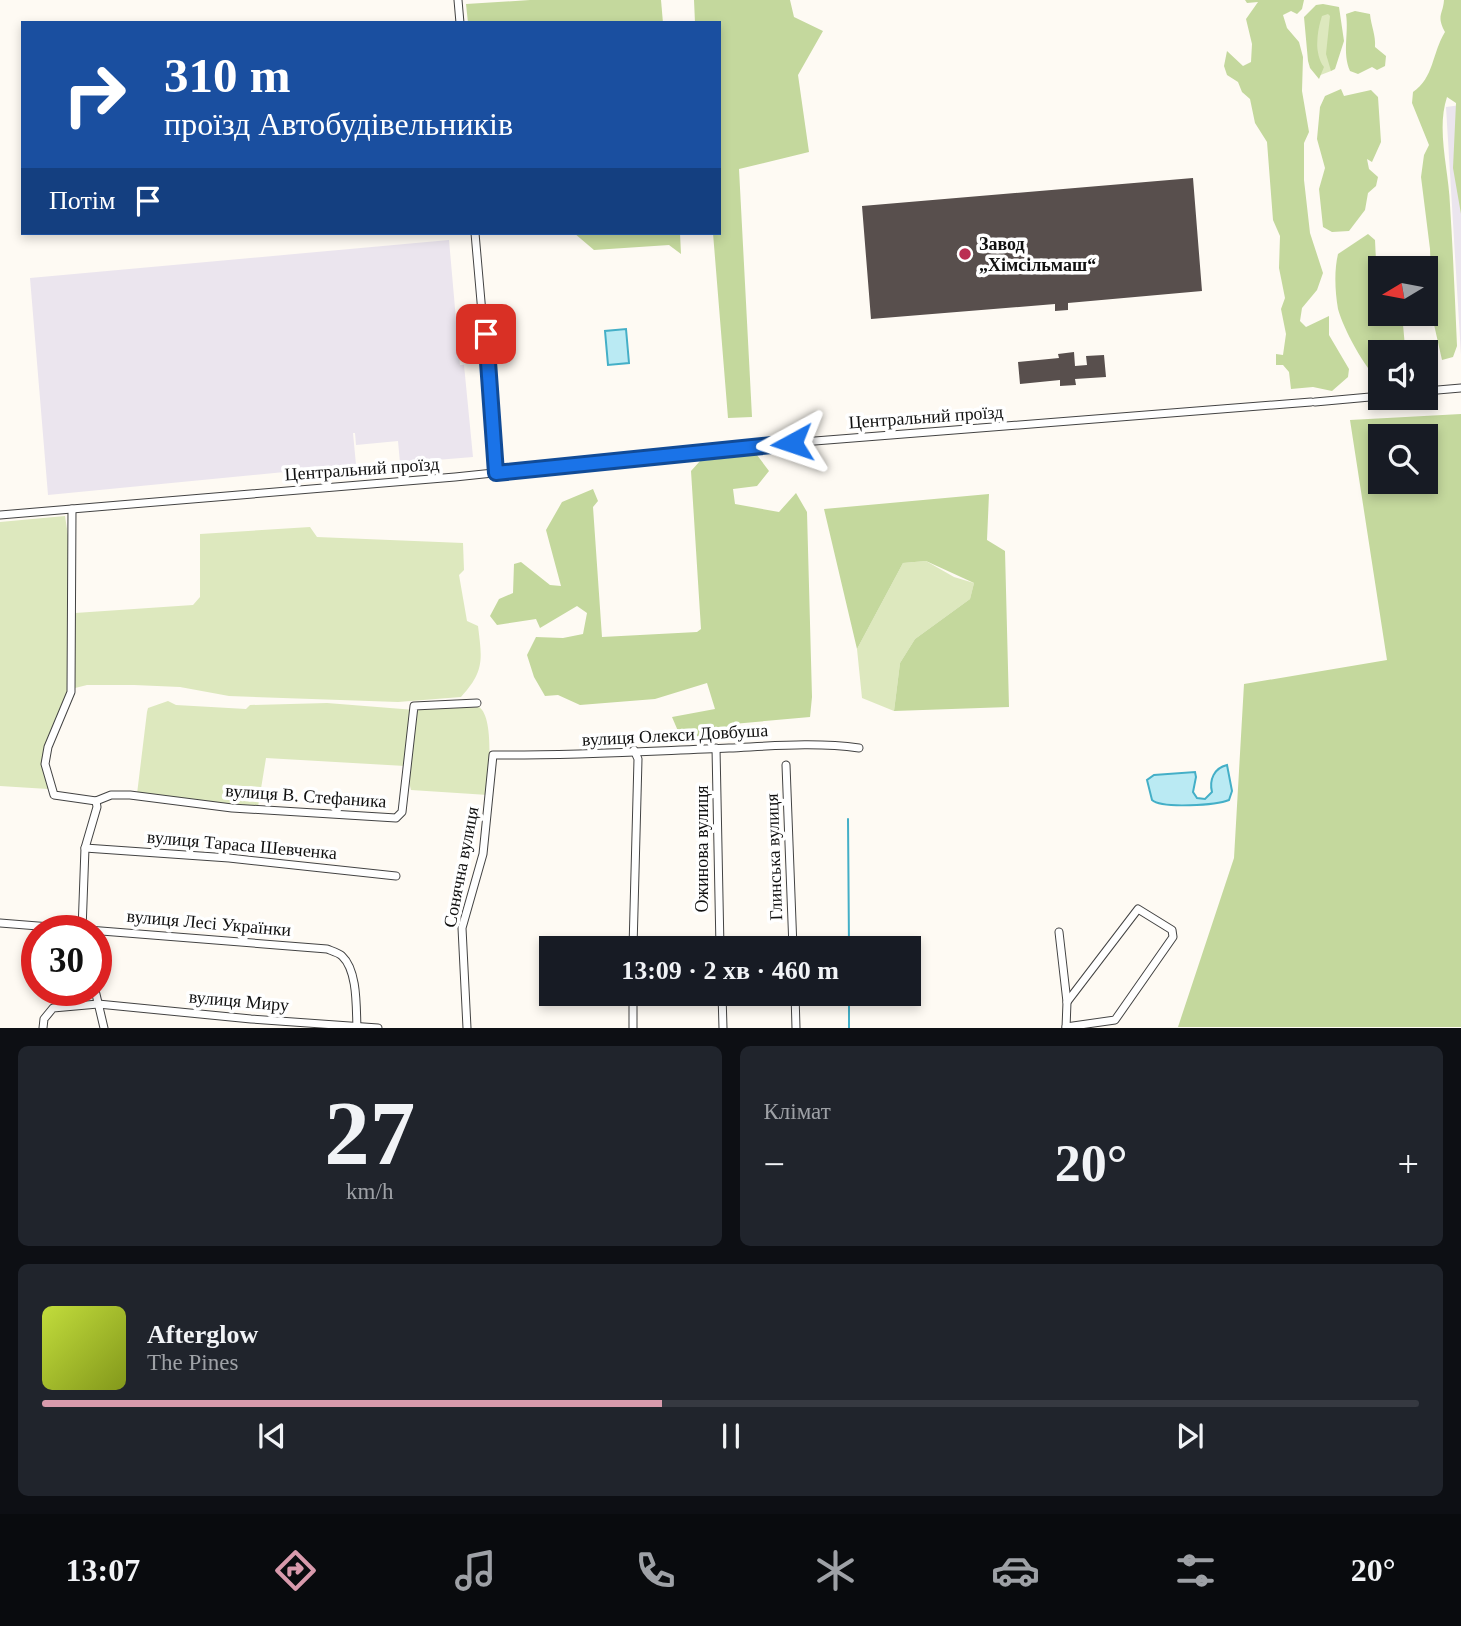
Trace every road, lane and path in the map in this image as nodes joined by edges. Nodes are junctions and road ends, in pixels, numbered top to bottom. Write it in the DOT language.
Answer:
graph roads {
  1 [pos="458,0"];
  2 [pos="460,21"];
  3 [pos="475,235"];
  4 [pos="1461,388"];
  5 [pos="1438,390"];
  6 [pos="1368,397"];
  7 [pos="496,473"];
  8 [pos="72,509"];
  9 [pos="0,515"];
  10 [pos="477,704"];
  11 [pos="716,748"];
  12 [pos="859,748"];
  13 [pos="634,750"];
  14 [pos="493,755"];
  15 [pos="786,765"];
  16 [pos="96,801"];
  17 [pos="85,848"];
  18 [pos="396,876"];
  19 [pos="83,915"];
  20 [pos="0,923"];
  21 [pos="21,925"];
  22 [pos="112,932"];
  23 [pos="1059,932"];
  24 [pos="633,936"];
  25 [pos="720,936"];
  26 [pos="793,936"];
  27 [pos="1067,1002"];
  28 [pos="112,1005"];
  29 [pos="76,1006"];
  30 [pos="99,1006"];
  31 [pos="633,1006"];
  32 [pos="722,1006"];
  33 [pos="795,1006"];
  34 [pos="357,1026"];
  35 [pos="43,1027"];
  36 [pos="104,1027"];
  37 [pos="378,1027"];
  38 [pos="467,1027"];
  39 [pos="633,1027"];
  40 [pos="723,1027"];
  41 [pos="796,1027"];
  42 [pos="1066,1027"];
  1 -- 2 [label="street"];
  3 -- 7 [label="street"];
  4 -- 5 [label="street"];
  6 -- 7 [label="street, Центральний проїзд"];
  7 -- 8 [label="street, Центральний проїзд"];
  8 -- 9 [label="street, Центральний проїзд"];
  8 -- 16 [label="street"];
  10 -- 16 [label="street, вулиця В. Стефаника"];
  11 -- 12 [label="street, вулиця Олекси Довбуша"];
  11 -- 13 [label="street, вулиця Олекси Довбуша"];
  11 -- 25 [label="street, Ожинова вулиця"];
  13 -- 14 [label="street, вулиця Олекси Довбуша"];
  13 -- 24 [label="street"];
  14 -- 38 [label="street, Сонячна вулиця"];
  15 -- 26 [label="street, Глинська вулиця"];
  16 -- 17 [label="street"];
  17 -- 18 [label="street, вулиця Тараса Шевченка"];
  17 -- 19 [label="street"];
  20 -- 21 [label="street, вулиця Лесі Українки"];
  22 -- 34 [label="street, вулиця Лесі Українки"];
  23 -- 27 [label="street"];
  27 -- 42 [label="street"];
  27 -- 42 [label="street"];
  28 -- 34 [label="street, вулиця Миру"];
  29 -- 35 [label="street, вулиця Миру"];
  30 -- 36 [label="street"];
  31 -- 39 [label="street"];
  32 -- 40 [label="street"];
  33 -- 41 [label="street"];
  34 -- 37 [label="street, вулиця Миру"];
}
